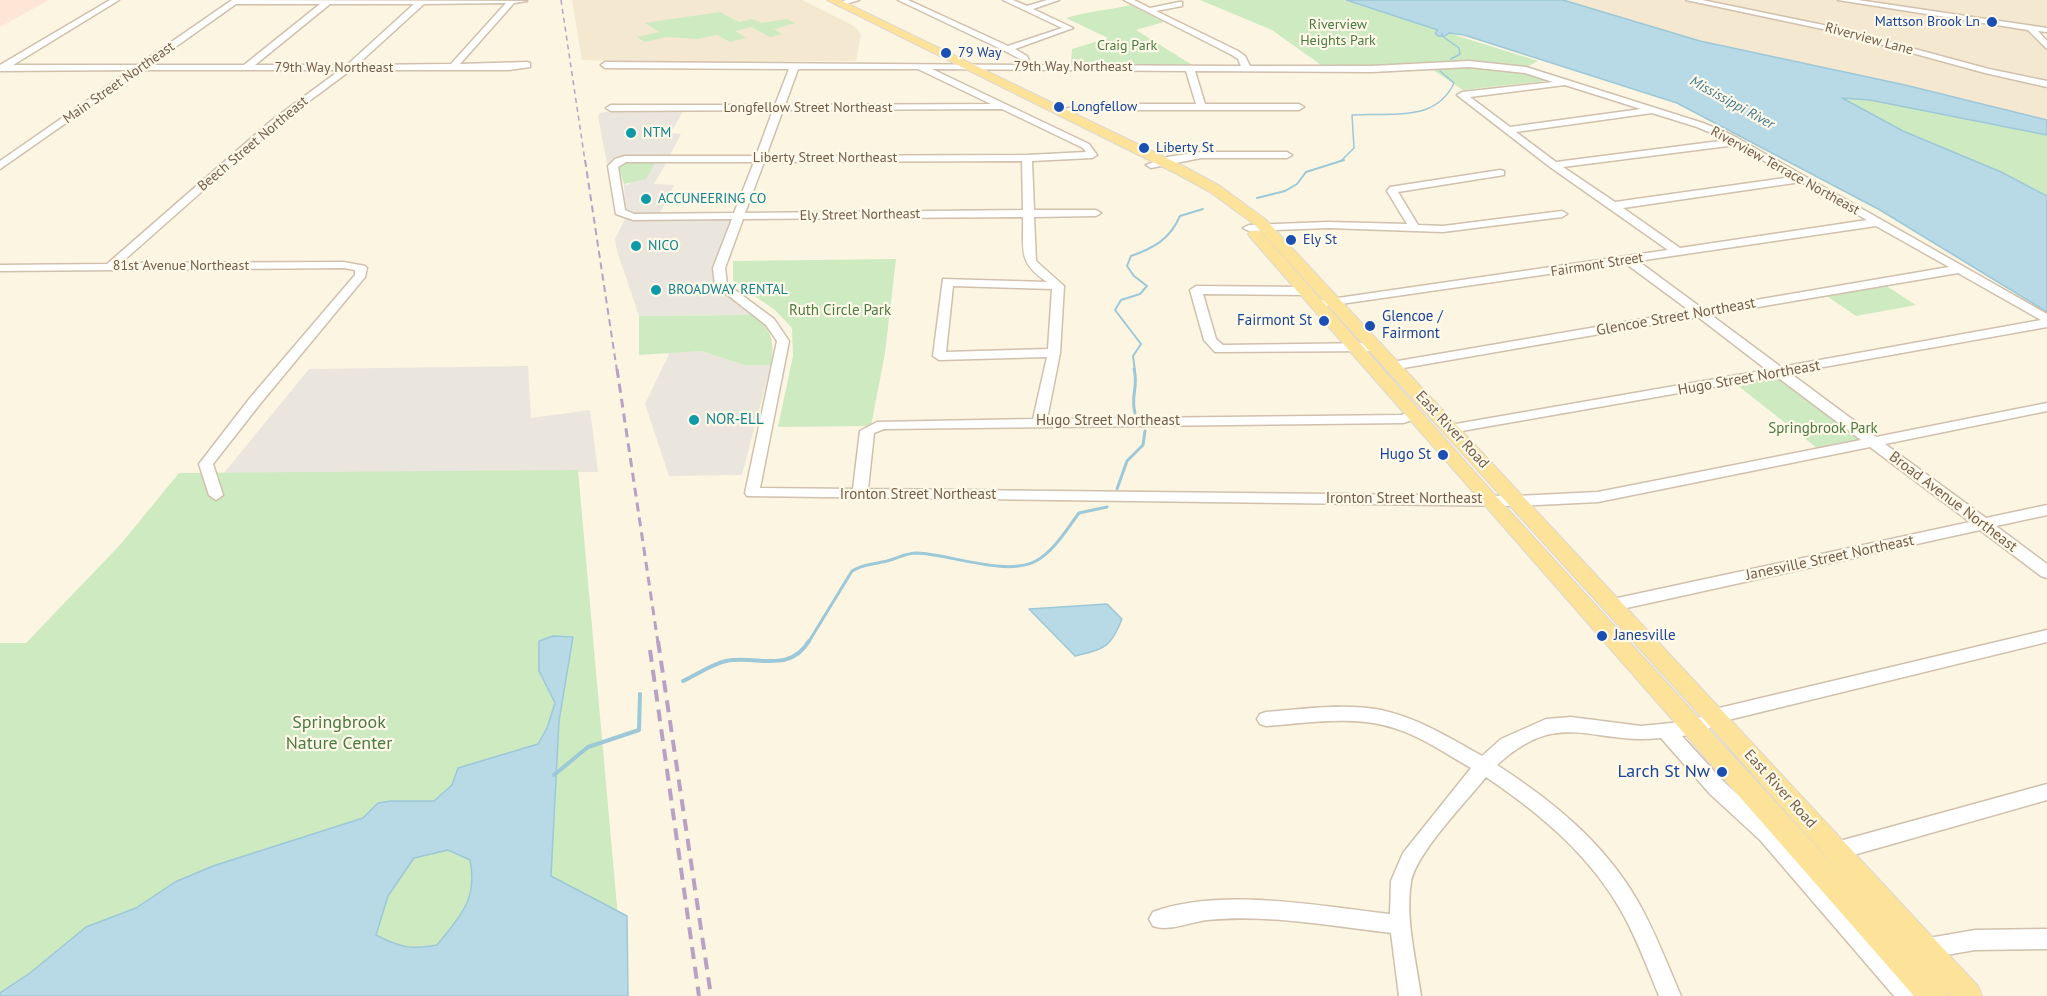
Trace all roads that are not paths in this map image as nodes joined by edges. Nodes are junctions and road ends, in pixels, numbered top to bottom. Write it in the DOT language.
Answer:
graph roads {
  1 [pos="115,0"];
  2 [pos="523,0"];
  3 [pos="815,0"];
  4 [pos="855,0"];
  5 [pos="902,0"];
  6 [pos="1007,0"];
  7 [pos="1055,0"];
  8 [pos="1128,0"];
  9 [pos="1690,0"];
  10 [pos="1842,0"];
  11 [pos="236,1"];
  12 [pos="328,1"];
  13 [pos="423,1"];
  14 [pos="512,1"];
  15 [pos="836,2"];
  16 [pos="1179,4"];
  17 [pos="1028,8"];
  18 [pos="1150,10"];
  19 [pos="2030,27"];
  20 [pos="2047,30"];
  21 [pos="2047,46"];
  22 [pos="1008,49"];
  23 [pos="1469,64"];
  24 [pos="527,65"];
  25 [pos="605,65"];
  26 [pos="795,65"];
  27 [pos="917,65"];
  28 [pos="948,65"];
  29 [pos="967,66"];
  30 [pos="1027,66"];
  31 [pos="453,67"];
  32 [pos="1,68"];
  33 [pos="140,68"];
  34 [pos="246,68"];
  35 [pos="348,68"];
  36 [pos="1190,68"];
  37 [pos="1247,69"];
  38 [pos="1569,82"];
  39 [pos="2047,84"];
  40 [pos="1005,107"];
  41 [pos="1201,107"];
  42 [pos="1299,107"];
  43 [pos="611,108"];
  44 [pos="778,109"];
  45 [pos="1654,110"];
  46 [pos="1063,112"];
  47 [pos="1507,130"];
  48 [pos="1738,142"];
  49 [pos="1287,155"];
  50 [pos="762,158"];
  51 [pos="1027,158"];
  52 [pos="1156,163"];
  53 [pos="1554,165"];
  54 [pos="0,166"];
  55 [pos="1500,173"];
  56 [pos="1803,179"];
  57 [pos="1613,206"];
  58 [pos="1096,213"];
  59 [pos="1562,213"];
  60 [pos="1027,214"];
  61 [pos="624,216"];
  62 [pos="740,216"];
  63 [pos="1878,222"];
  64 [pos="1414,226"];
  65 [pos="1249,228"];
  66 [pos="1267,229"];
  67 [pos="1679,252"];
  68 [pos="1629,260"];
  69 [pos="111,266"];
  70 [pos="0,268"];
  71 [pos="1960,269"];
  72 [pos="1058,286"];
  73 [pos="1304,291"];
  74 [pos="1336,303"];
  75 [pos="1317,305"];
  76 [pos="1701,312"];
  77 [pos="2047,321"];
  78 [pos="1365,347"];
  79 [pos="1054,353"];
  80 [pos="1392,366"];
  81 [pos="1778,372"];
  82 [pos="2047,407"];
  83 [pos="1414,415"];
  84 [pos="1039,422"];
  85 [pos="1450,429"];
  86 [pos="1872,442"];
  87 [pos="860,494"];
  88 [pos="216,495"];
  89 [pos="1488,499"];
  90 [pos="1517,501"];
  91 [pos="2047,510"];
  92 [pos="1984,525"];
  93 [pos="2047,572"];
  94 [pos="1613,605"];
  95 [pos="2047,636"];
  96 [pos="1266,719"];
  97 [pos="1705,722"];
  98 [pos="1666,731"];
  99 [pos="1484,766"];
  100 [pos="2047,792"];
  101 [pos="1836,851"];
  102 [pos="1160,919"];
  103 [pos="1400,925"];
  104 [pos="2047,939"];
  105 [pos="1926,949"];
  106 [pos="1893,950"];
  107 [pos="1410,996"];
  108 [pos="1670,996"];
  109 [pos="1908,996"];
  110 [pos="1933,996"];
  111 [pos="1968,996"];
  1 -- 32 [label="street"];
  2 -- 14 [label="street"];
  3 -- 28 [label="main road, East River Road"];
  4 -- 15 [label="street"];
  5 -- 22 [label="street"];
  6 -- 17 [label="street"];
  7 -- 17 [label="street"];
  8 -- 18 [label="street"];
  9 -- 39 [label="street, Riverview Lane"];
  10 -- 19 [label="street"];
  11 -- 12 [label="street"];
  11 -- 33 [label="street, Main Street Northeast"];
  12 -- 13 [label="street"];
  12 -- 34 [label="street"];
  13 -- 14 [label="street"];
  13 -- 35 [label="street, Beech Street Northeast"];
  14 -- 31 [label="street"];
  15 -- 29 [label="main road, East River Road"];
  16 -- 18 [label="street"];
  17 -- 22 [label="street"];
  18 -- 37 [label="street"];
  19 -- 20 [label="street"];
  19 -- 21 [label="street"];
  22 -- 30 [label="street"];
  23 -- 37 [label="street, 79th Way Northeast"];
  23 -- 38 [label="street, Riverview Terrace Northeast"];
  24 -- 31 [label="street, 79th Way Northeast"];
  25 -- 26 [label="street, 79th Way Northeast"];
  26 -- 27 [label="street, 79th Way Northeast"];
  26 -- 44 [label="street"];
  27 -- 28 [label="street, 79th Way Northeast"];
  27 -- 40 [label="street"];
  28 -- 29 [label="street, 79th Way Northeast"];
  28 -- 52 [label="main road, East River Road"];
  29 -- 30 [label="street, 79th Way Northeast"];
  29 -- 46 [label="main road, East River Road"];
  30 -- 36 [label="street, 79th Way Northeast"];
  31 -- 35 [label="street, 79th Way Northeast"];
  32 -- 33 [label="street, 79th Way Northeast"];
  33 -- 34 [label="street, 79th Way Northeast"];
  33 -- 54 [label="street, Main Street Northeast"];
  34 -- 35 [label="street, 79th Way Northeast"];
  35 -- 69 [label="street, Beech Street Northeast"];
  36 -- 37 [label="street, 79th Way Northeast"];
  36 -- 41 [label="street"];
  38 -- 45 [label="street, Riverview Terrace Northeast"];
  38 -- 47 [label="street"];
  40 -- 44 [label="street, Longfellow Street Northeast"];
  40 -- 51 [label="street, Liberty Street Northeast"];
  41 -- 42 [label="street"];
  41 -- 46 [label="street"];
  43 -- 44 [label="street, Longfellow Street Northeast"];
  44 -- 50 [label="street"];
  45 -- 47 [label="street"];
  45 -- 48 [label="street, Riverview Terrace Northeast"];
  46 -- 52 [label="main road, East River Road"];
  47 -- 53 [label="street"];
  48 -- 53 [label="street"];
  48 -- 56 [label="street, Riverview Terrace Northeast"];
  49 -- 52 [label="street"];
  50 -- 51 [label="street, Liberty Street Northeast"];
  50 -- 61 [label="street, Liberty Street Northeast"];
  50 -- 62 [label="street"];
  51 -- 60 [label="street"];
  52 -- 65 [label="main road, East River Road"];
  52 -- 66 [label="main road, East River Road"];
  53 -- 57 [label="street"];
  55 -- 64 [label="street"];
  56 -- 57 [label="street"];
  56 -- 63 [label="street, Riverview Terrace Northeast"];
  57 -- 67 [label="street"];
  58 -- 60 [label="street, Ely Street Northeast"];
  59 -- 64 [label="street"];
  60 -- 62 [label="street, Ely Street Northeast"];
  60 -- 72 [label="street"];
  61 -- 62 [label="street, Ely Street Northeast"];
  62 -- 87 [label="street, Ironton Street Northeast"];
  63 -- 67 [label="street, Fairmont Street"];
  63 -- 71 [label="street, Riverview Terrace Northeast"];
  64 -- 66 [label="street"];
  65 -- 66 [label="street"];
  65 -- 73 [label="main road, East River Road"];
  66 -- 74 [label="main road, East River Road"];
  67 -- 68 [label="street, Fairmont Street"];
  68 -- 74 [label="street, Fairmont Street"];
  68 -- 76 [label="street, Broad Avenue Northeast"];
  69 -- 70 [label="street, 81st Avenue Northeast"];
  69 -- 88 [label="street, 81st Avenue Northeast"];
  71 -- 76 [label="street, Glencoe Street Northeast"];
  71 -- 77 [label="street, Riverview Terrace Northeast"];
  72 -- 79 [label="street"];
  72 -- 79 [label="street"];
  73 -- 75 [label="main road, East River Road"];
  73 -- 78 [label="street"];
  74 -- 75 [label="street, Fairmont Street"];
  74 -- 78 [label="main road, East River Road"];
  75 -- 78 [label="main road, East River Road"];
  76 -- 80 [label="street, Glencoe Street Northeast"];
  76 -- 81 [label="street, Broad Avenue Northeast"];
  77 -- 81 [label="street, Hugo Street Northeast"];
  78 -- 80 [label="main road, East River Road"];
  78 -- 83 [label="main road, East River Road"];
  79 -- 84 [label="street"];
  80 -- 85 [label="main road, East River Road"];
  81 -- 85 [label="street, Hugo Street Northeast"];
  81 -- 86 [label="street, Broad Avenue Northeast"];
  82 -- 86 [label="street, Ironton Street Northeast"];
  83 -- 84 [label="street, Hugo Street Northeast"];
  83 -- 89 [label="main road, East River Road"];
  84 -- 87 [label="street, Hugo Street Northeast"];
  85 -- 90 [label="main road, East River Road"];
  86 -- 90 [label="street, Ironton Street Northeast"];
  86 -- 92 [label="street, Broad Avenue Northeast"];
  87 -- 89 [label="street, Ironton Street Northeast"];
  89 -- 90 [label="street, Ironton Street Northeast"];
  89 -- 97 [label="main road, East River Road"];
  90 -- 94 [label="main road, East River Road"];
  91 -- 92 [label="street, Janesville Street Northeast"];
  92 -- 93 [label="street, Broad Avenue Northeast"];
  92 -- 94 [label="street, Janesville Street Northeast"];
  94 -- 97 [label="main road, East River Road"];
  95 -- 97 [label="street"];
  96 -- 99 [label="street"];
  97 -- 98 [label="street"];
  97 -- 101 [label="main road, East River Road"];
  97 -- 106 [label="main road, East River Road"];
  98 -- 99 [label="street"];
  98 -- 109 [label="street"];
  99 -- 103 [label="street"];
  99 -- 108 [label="street"];
  100 -- 101 [label="street"];
  101 -- 105 [label="main road, East River Road"];
  102 -- 103 [label="street"];
  103 -- 107 [label="street"];
  104 -- 105 [label="street"];
  105 -- 106 [label="street"];
  105 -- 111 [label="main road, East River Road"];
  106 -- 110 [label="main road, East River Road"];
}
